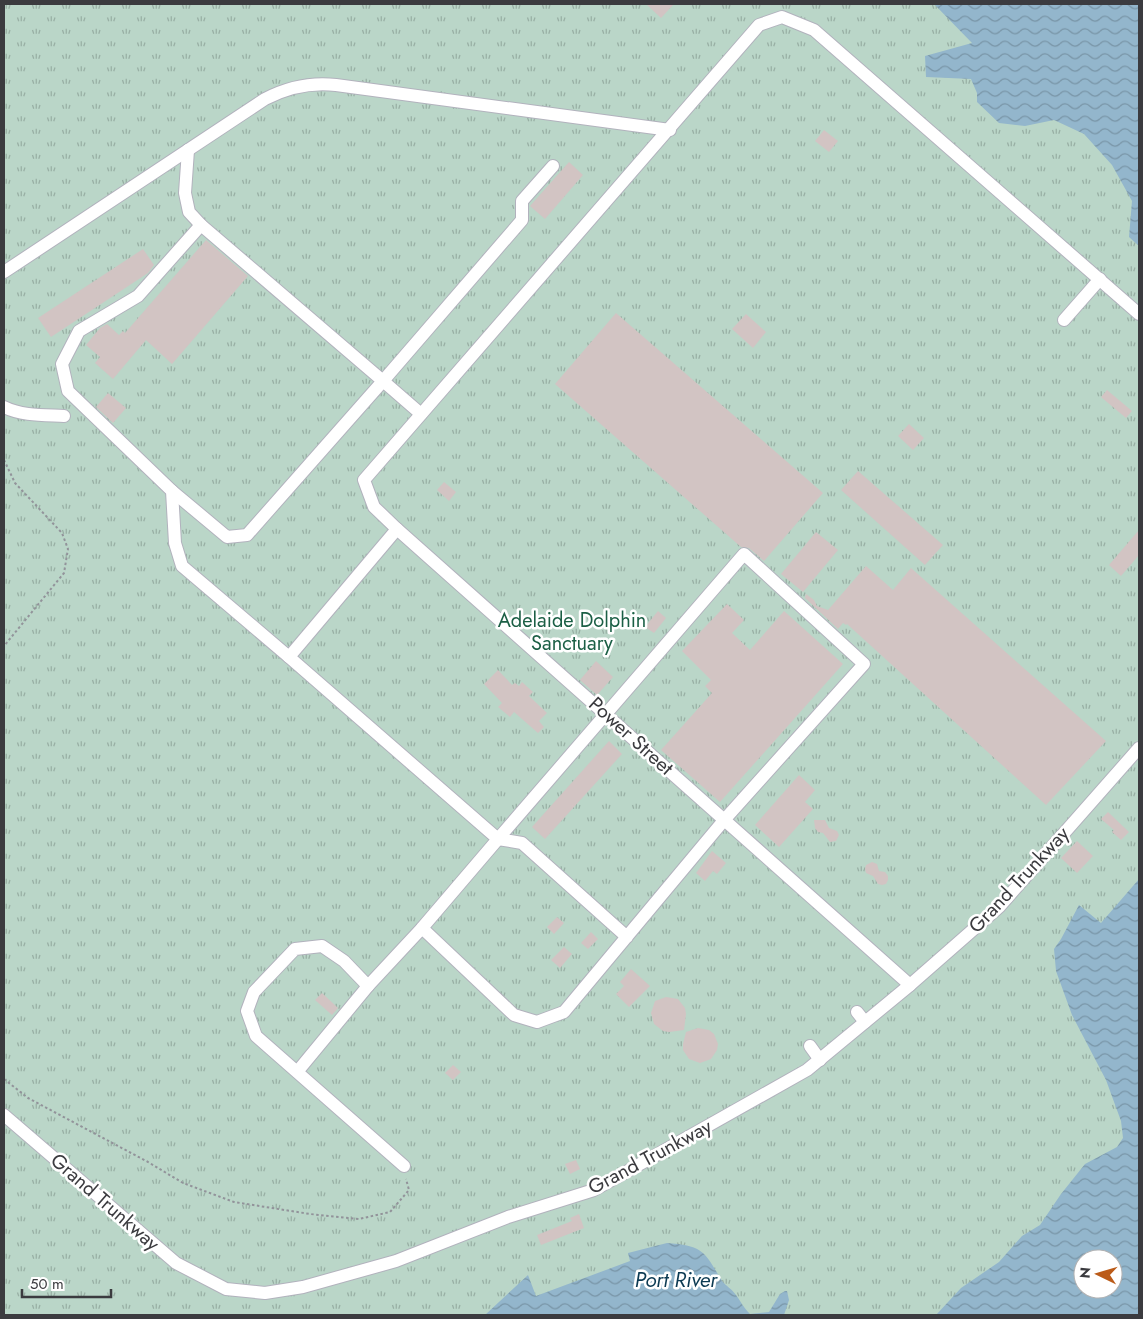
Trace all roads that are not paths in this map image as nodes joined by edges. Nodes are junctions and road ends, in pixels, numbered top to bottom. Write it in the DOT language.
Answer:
graph roads {
  1 [pos="670,130"];
  2 [pos="188,150"];
  3 [pos="553,166"];
  4 [pos="201,225"];
  5 [pos="4,272"];
  6 [pos="1100,279"];
  7 [pos="1139,314"];
  8 [pos="1064,320"];
  9 [pos="383,381"];
  10 [pos="4,407"];
  11 [pos="421,414"];
  12 [pos="64,416"];
  13 [pos="172,491"];
  14 [pos="397,529"];
  15 [pos="289,657"];
  16 [pos="606,714"];
  17 [pos="1139,748"];
  18 [pos="725,820"];
  19 [pos="498,839"];
  20 [pos="422,928"];
  21 [pos="627,937"];
  22 [pos="910,985"];
  23 [pos="368,986"];
  24 [pos="810,1046"];
  25 [pos="820,1060"];
  26 [pos="297,1072"];
  27 [pos="4,1115"];
  28 [pos="404,1166"];
  1 -- 2 [label="lane"];
  1 -- 6 [label="lane"];
  1 -- 11 [label="lane"];
  2 -- 4 [label="lane"];
  2 -- 5 [label="lane"];
  3 -- 9 [label="lane"];
  4 -- 9 [label="lane"];
  4 -- 13 [label="lane"];
  6 -- 7 [label="lane"];
  6 -- 8 [label="lane"];
  9 -- 11 [label="lane"];
  9 -- 13 [label="lane"];
  10 -- 12 [label="lane"];
  11 -- 14 [label="lane, Power Street"];
  13 -- 15 [label="lane"];
  14 -- 15 [label="lane"];
  14 -- 16 [label="lane, Power Street"];
  15 -- 19 [label="lane"];
  16 -- 18 [label="lane, Power Street"];
  16 -- 18 [label="lane"];
  16 -- 19 [label="lane"];
  17 -- 22 [label="lane, Grand Trunkway"];
  18 -- 21 [label="lane"];
  18 -- 22 [label="lane, Power Street"];
  19 -- 20 [label="lane"];
  19 -- 21 [label="lane"];
  20 -- 21 [label="lane"];
  20 -- 23 [label="lane"];
  22 -- 25 [label="lane, Grand Trunkway"];
  23 -- 26 [label="lane"];
  23 -- 26 [label="lane"];
  24 -- 25 [label="lane"];
  25 -- 27 [label="lane, Grand Trunkway"];
  26 -- 28 [label="lane"];
}
